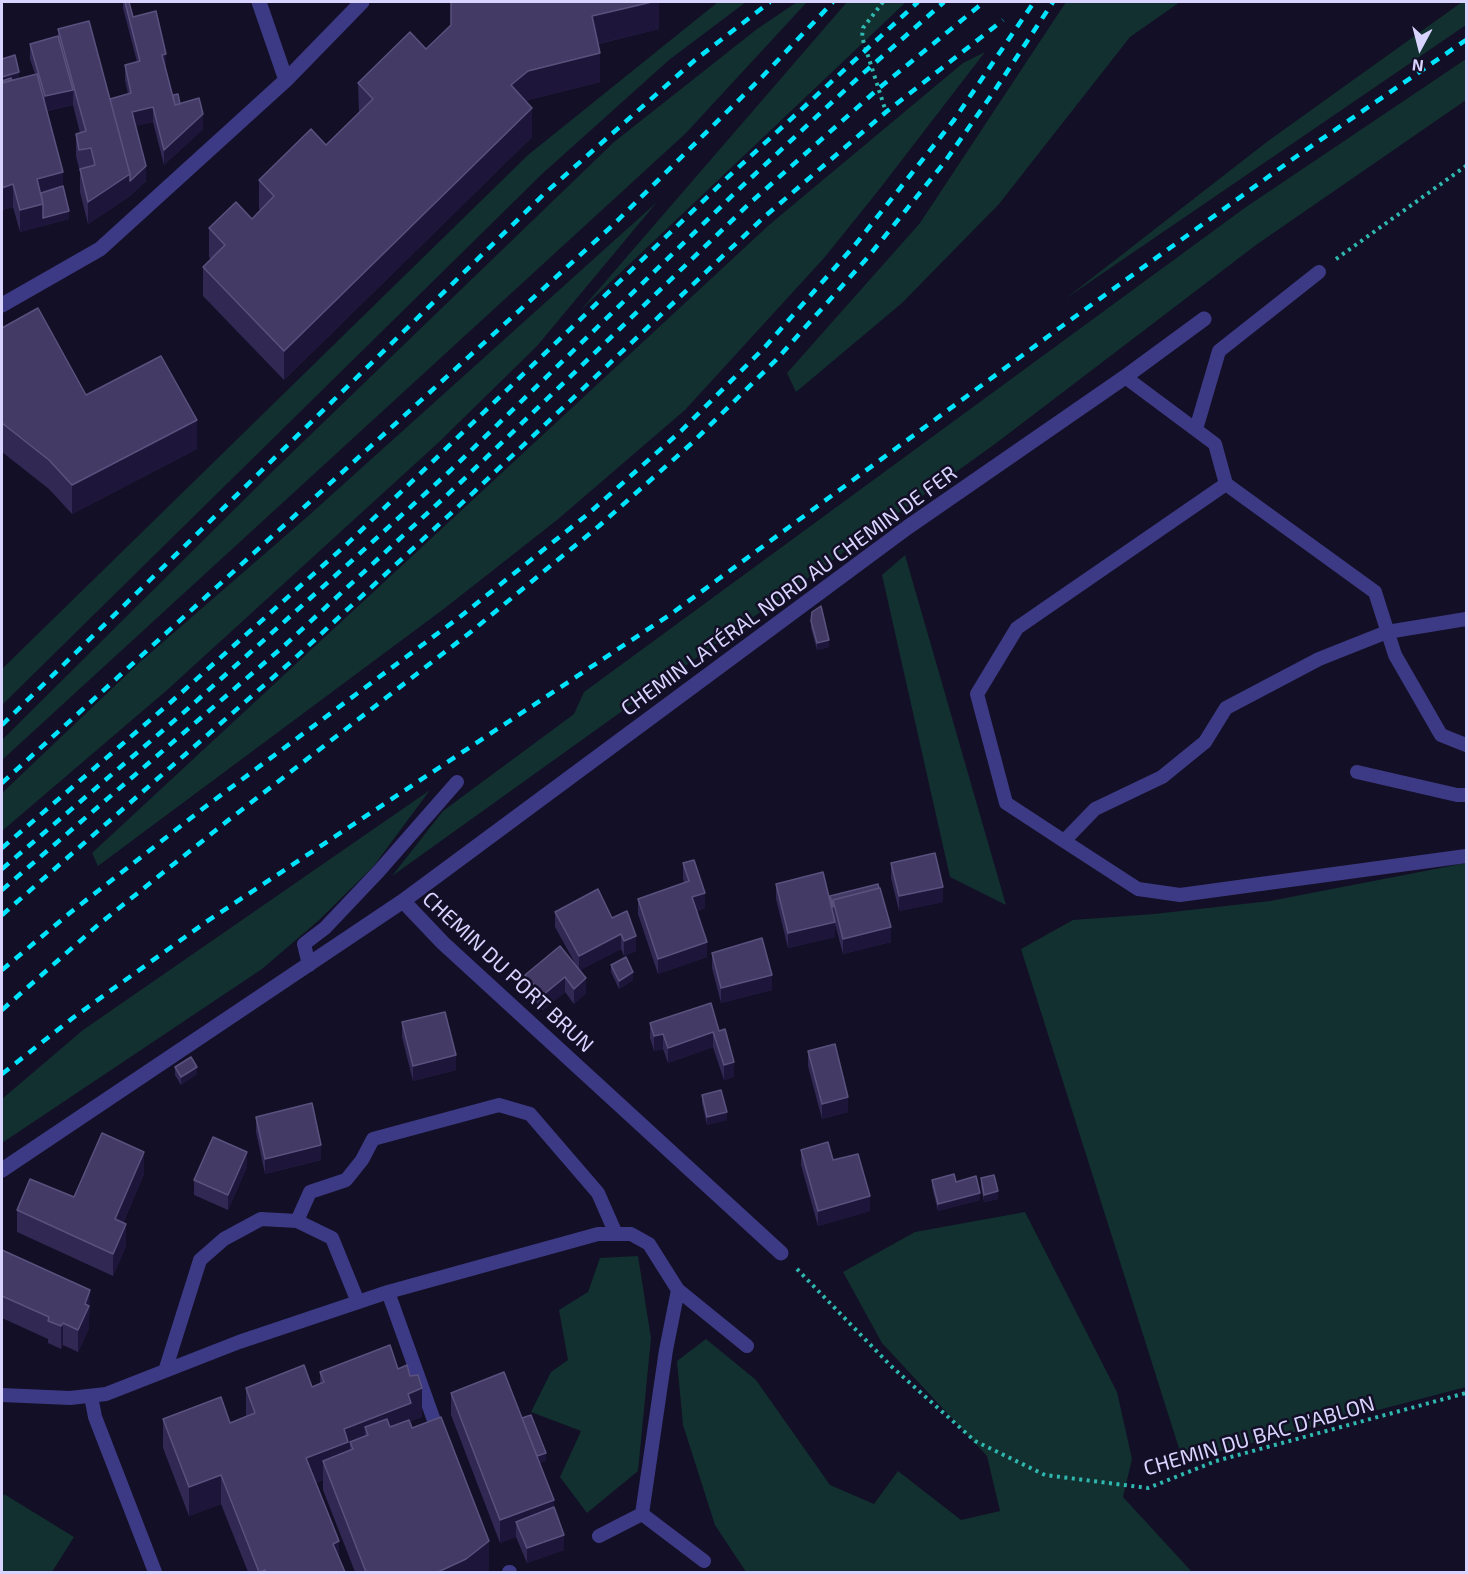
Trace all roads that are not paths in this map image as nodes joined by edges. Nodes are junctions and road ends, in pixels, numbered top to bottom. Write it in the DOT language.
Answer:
graph roads {
  1 [pos="259,2"];
  2 [pos="362,2"];
  3 [pos="286,80"];
  4 [pos="1319,272"];
  5 [pos="2,305"];
  6 [pos="1204,319"];
  7 [pos="1125,377"];
  8 [pos="1196,429"];
  9 [pos="1226,484"];
  10 [pos="1467,619"];
  11 [pos="1387,632"];
  12 [pos="1467,745"];
  13 [pos="1357,771"];
  14 [pos="457,782"];
  15 [pos="1467,795"];
  16 [pos="1064,841"];
  17 [pos="1467,856"];
  18 [pos="403,902"];
  19 [pos="309,965"];
  20 [pos="2,1170"];
  21 [pos="297,1221"];
  22 [pos="616,1234"];
  23 [pos="781,1254"];
  24 [pos="678,1290"];
  25 [pos="388,1292"];
  26 [pos="358,1302"];
  27 [pos="747,1346"];
  28 [pos="165,1371"];
  29 [pos="2,1395"];
  30 [pos="91,1396"];
  31 [pos="436,1426"];
  32 [pos="642,1514"];
  33 [pos="599,1536"];
  34 [pos="704,1561"];
  35 [pos="155,1572"];
  1 -- 3 [label="street"];
  2 -- 3 [label="street"];
  3 -- 5 [label="street"];
  4 -- 8 [label="lane"];
  6 -- 7 [label="street, CHEMIN LATÉRAL NORD AU CHEMIN DE FER"];
  7 -- 8 [label="lane"];
  7 -- 18 [label="street, CHEMIN LATÉRAL NORD AU CHEMIN DE FER"];
  8 -- 9 [label="lane"];
  9 -- 11 [label="lane"];
  9 -- 16 [label="lane"];
  10 -- 11 [label="lane"];
  11 -- 12 [label="lane"];
  11 -- 16 [label="lane"];
  13 -- 15 [label="lane"];
  14 -- 19 [label="lane"];
  16 -- 17 [label="lane"];
  18 -- 19 [label="street, CHEMIN DU PORT BRUN"];
  18 -- 23 [label="street, CHEMIN DU PORT BRUN"];
  19 -- 20 [label="street, CHEMIN DU PORT BRUN"];
  21 -- 22 [label="lane"];
  21 -- 26 [label="lane"];
  21 -- 28 [label="lane"];
  22 -- 24 [label="lane"];
  22 -- 25 [label="lane"];
  24 -- 27 [label="lane"];
  24 -- 32 [label="lane"];
  25 -- 26 [label="lane"];
  25 -- 31 [label="lane"];
  26 -- 28 [label="lane"];
  28 -- 30 [label="lane"];
  29 -- 30 [label="lane"];
  30 -- 35 [label="lane"];
  32 -- 33 [label="lane"];
  32 -- 34 [label="lane"];
}
